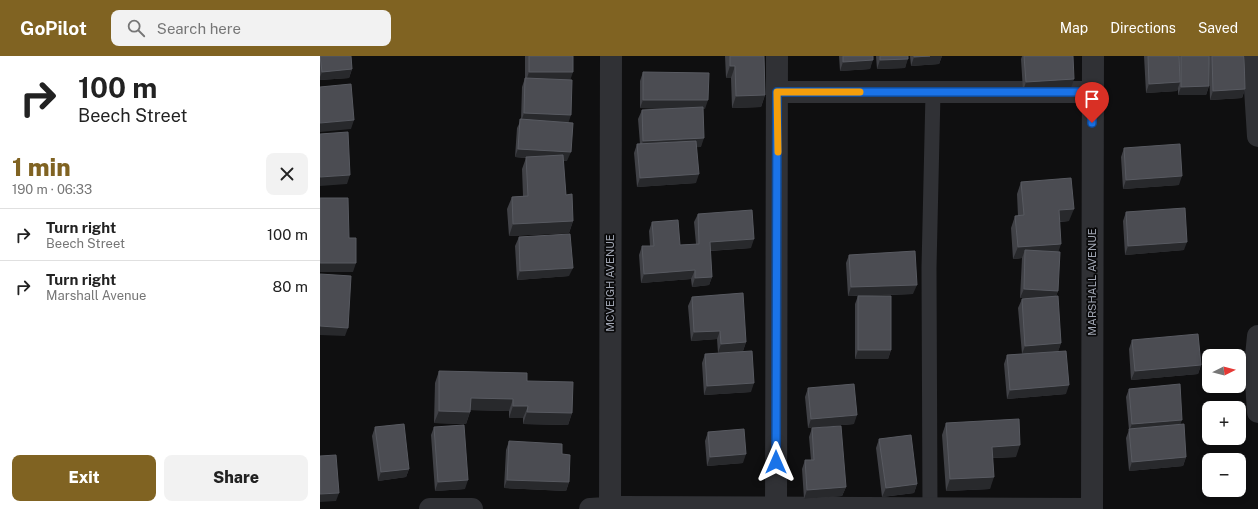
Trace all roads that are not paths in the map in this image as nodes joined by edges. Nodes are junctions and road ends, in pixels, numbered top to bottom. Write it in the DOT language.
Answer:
graph roads {
  1 [pos="611,56"];
  2 [pos="777,56"];
  3 [pos="1093,56"];
  4 [pos="1256,56"];
  5 [pos="777,92"];
  6 [pos="1092,92"];
  7 [pos="933,93"];
  8 [pos="1258,136"];
  9 [pos="1258,336"];
  10 [pos="1258,412"];
  11 [pos="603,508"];
  12 [pos="776,508"];
  13 [pos="430,509"];
  14 [pos="472,509"];
  15 [pos="930,509"];
  16 [pos="1092,509"];
  1 -- 11 [label="street, MCVEIGH AVENUE"];
  2 -- 5 [label="street"];
  3 -- 6 [label="street, MARSHALL AVENUE"];
  4 -- 8 [label="street"];
  5 -- 7 [label="street"];
  5 -- 12 [label="street"];
  6 -- 7 [label="street"];
  6 -- 16 [label="street, MARSHALL AVENUE"];
  7 -- 15 [label="lane"];
  9 -- 10 [label="street"];
  11 -- 12 [label="street"];
  12 -- 15 [label="street"];
  13 -- 14 [label="street"];
  15 -- 16 [label="street"];
}
